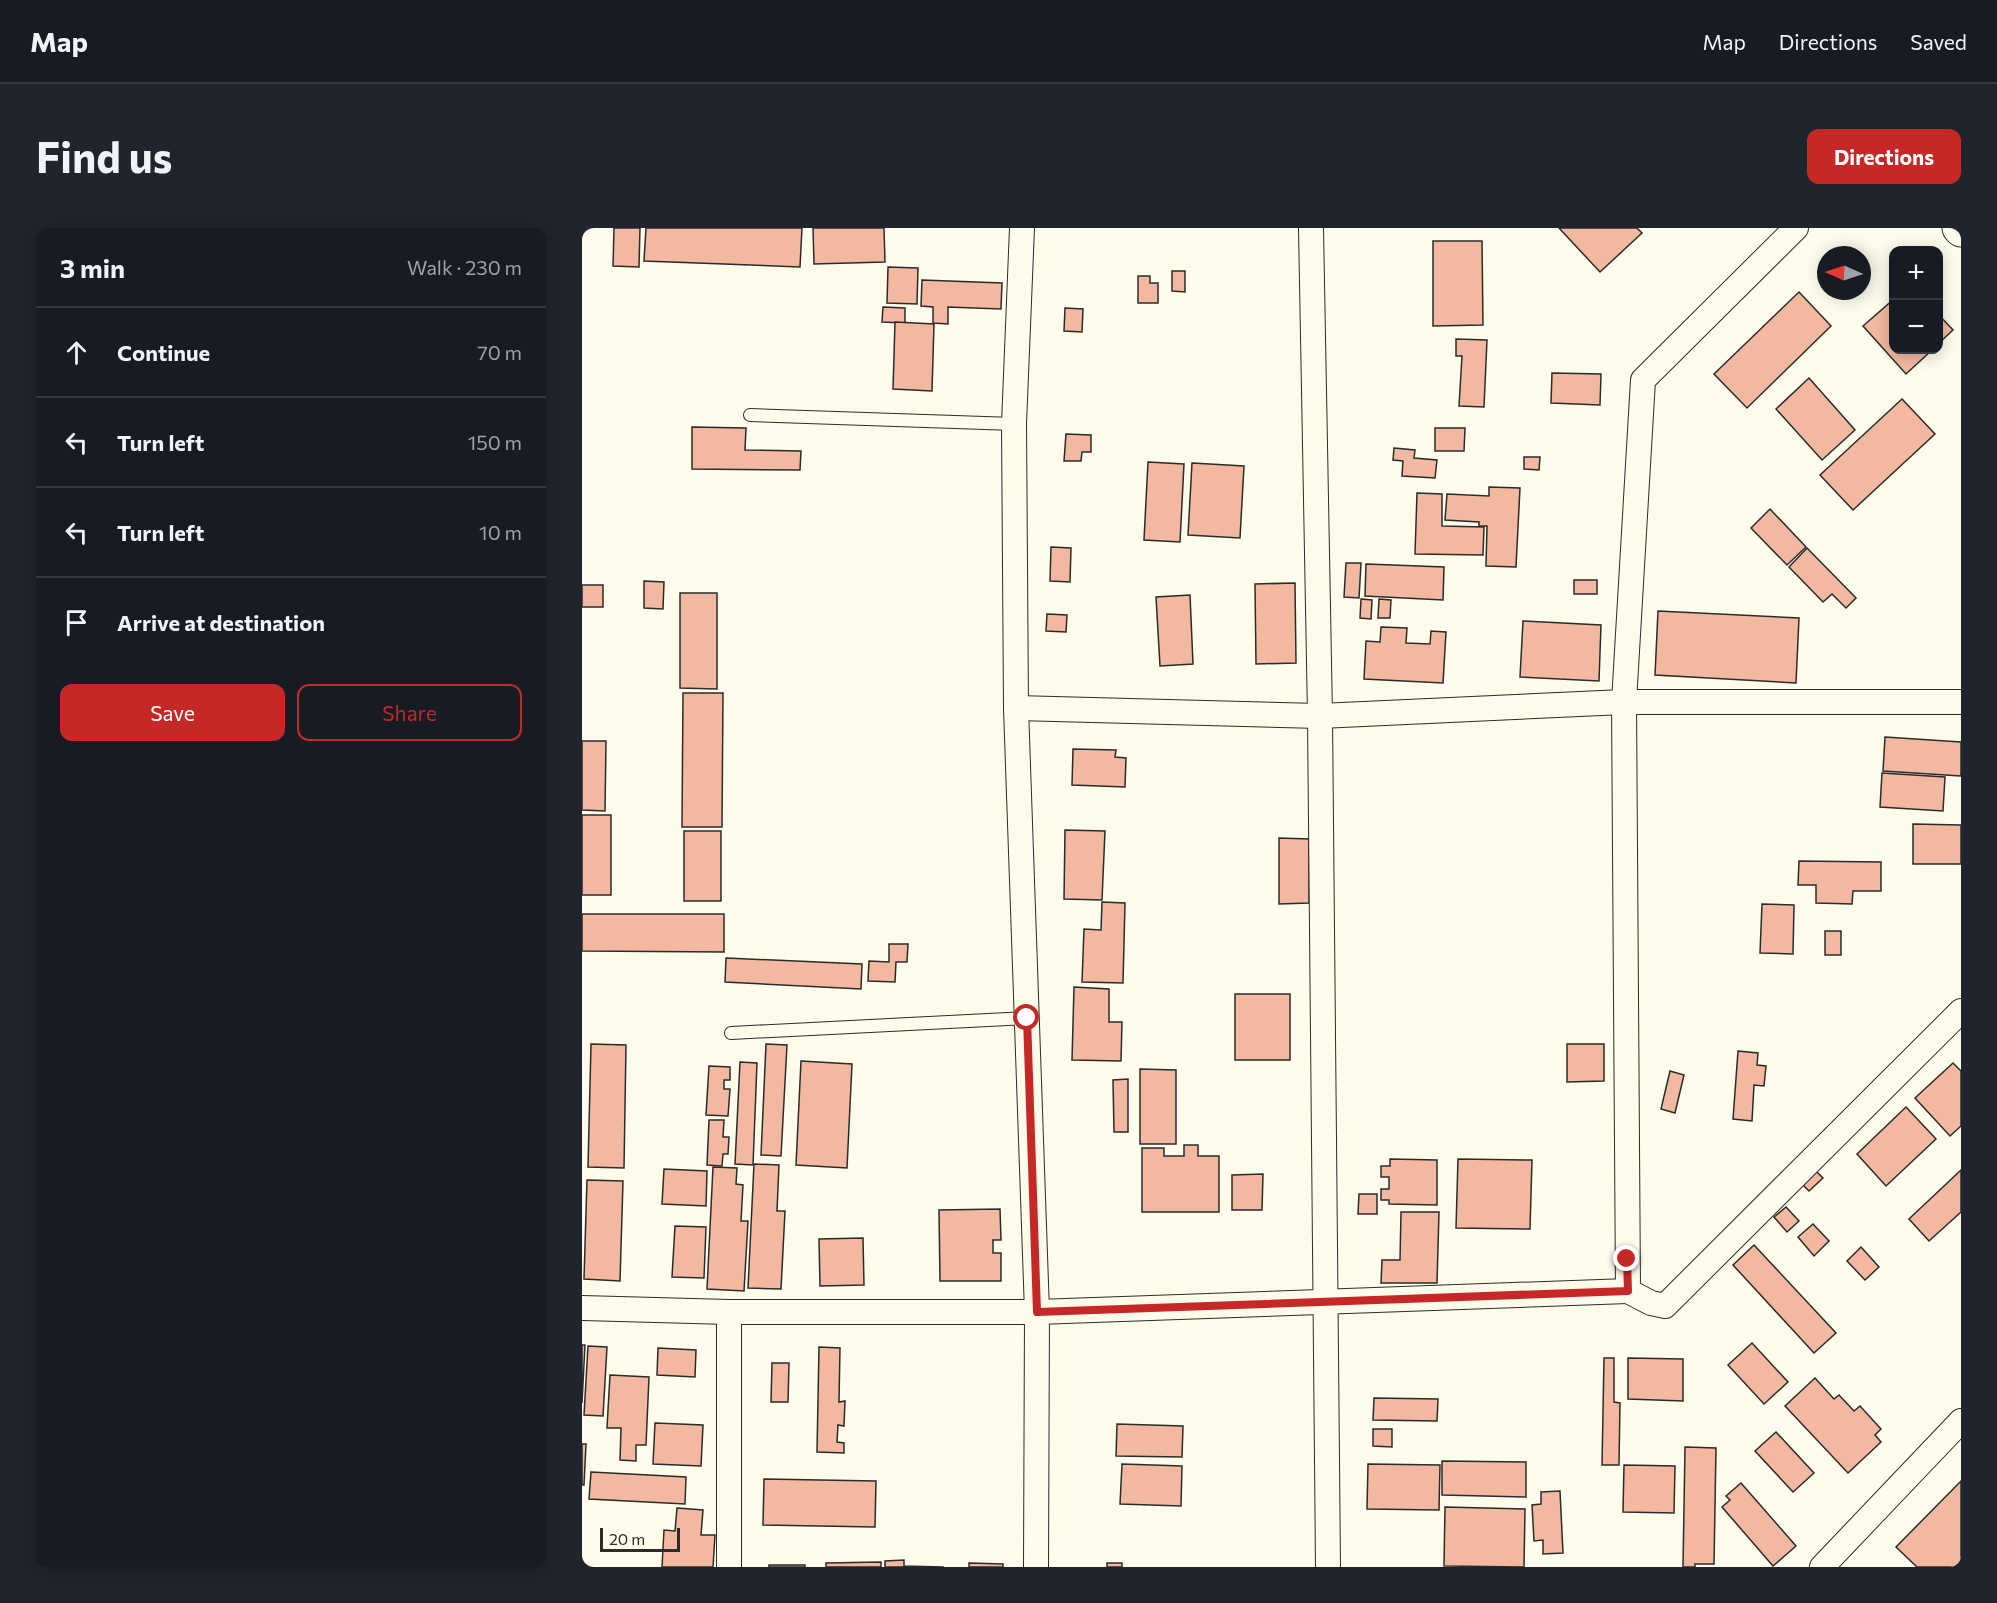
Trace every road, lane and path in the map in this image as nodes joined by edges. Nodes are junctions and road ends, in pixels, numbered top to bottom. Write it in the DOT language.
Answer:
graph roads {
  1 [pos="1022,228"];
  2 [pos="1311,228"];
  3 [pos="1796,228"];
  4 [pos="750,415"];
  5 [pos="1014,424"];
  6 [pos="1624,702"];
  7 [pos="1961,702"];
  8 [pos="1016,708"];
  9 [pos="1320,716"];
  10 [pos="1961,1011"];
  11 [pos="1027,1018"];
  12 [pos="731,1033"];
  13 [pos="1628,1291"];
  14 [pos="1324,1302"];
  15 [pos="582,1308"];
  16 [pos="729,1311"];
  17 [pos="1037,1312"];
  18 [pos="1961,1420"];
  19 [pos="729,1567"];
  20 [pos="1036,1567"];
  21 [pos="1328,1567"];
  22 [pos="1822,1567"];
  1 -- 5 [label="street"];
  2 -- 9 [label="street"];
  3 -- 6 [label="street"];
  4 -- 5 [label="lane"];
  5 -- 8 [label="street"];
  6 -- 7 [label="street"];
  6 -- 9 [label="street"];
  6 -- 13 [label="street"];
  8 -- 9 [label="street"];
  8 -- 11 [label="street"];
  9 -- 14 [label="street"];
  10 -- 13 [label="street"];
  11 -- 12 [label="lane"];
  11 -- 17 [label="street"];
  13 -- 14 [label="street"];
  14 -- 17 [label="street"];
  14 -- 21 [label="street"];
  15 -- 16 [label="street"];
  16 -- 17 [label="street"];
  16 -- 19 [label="street"];
  17 -- 20 [label="street"];
  18 -- 22 [label="street"];
}
